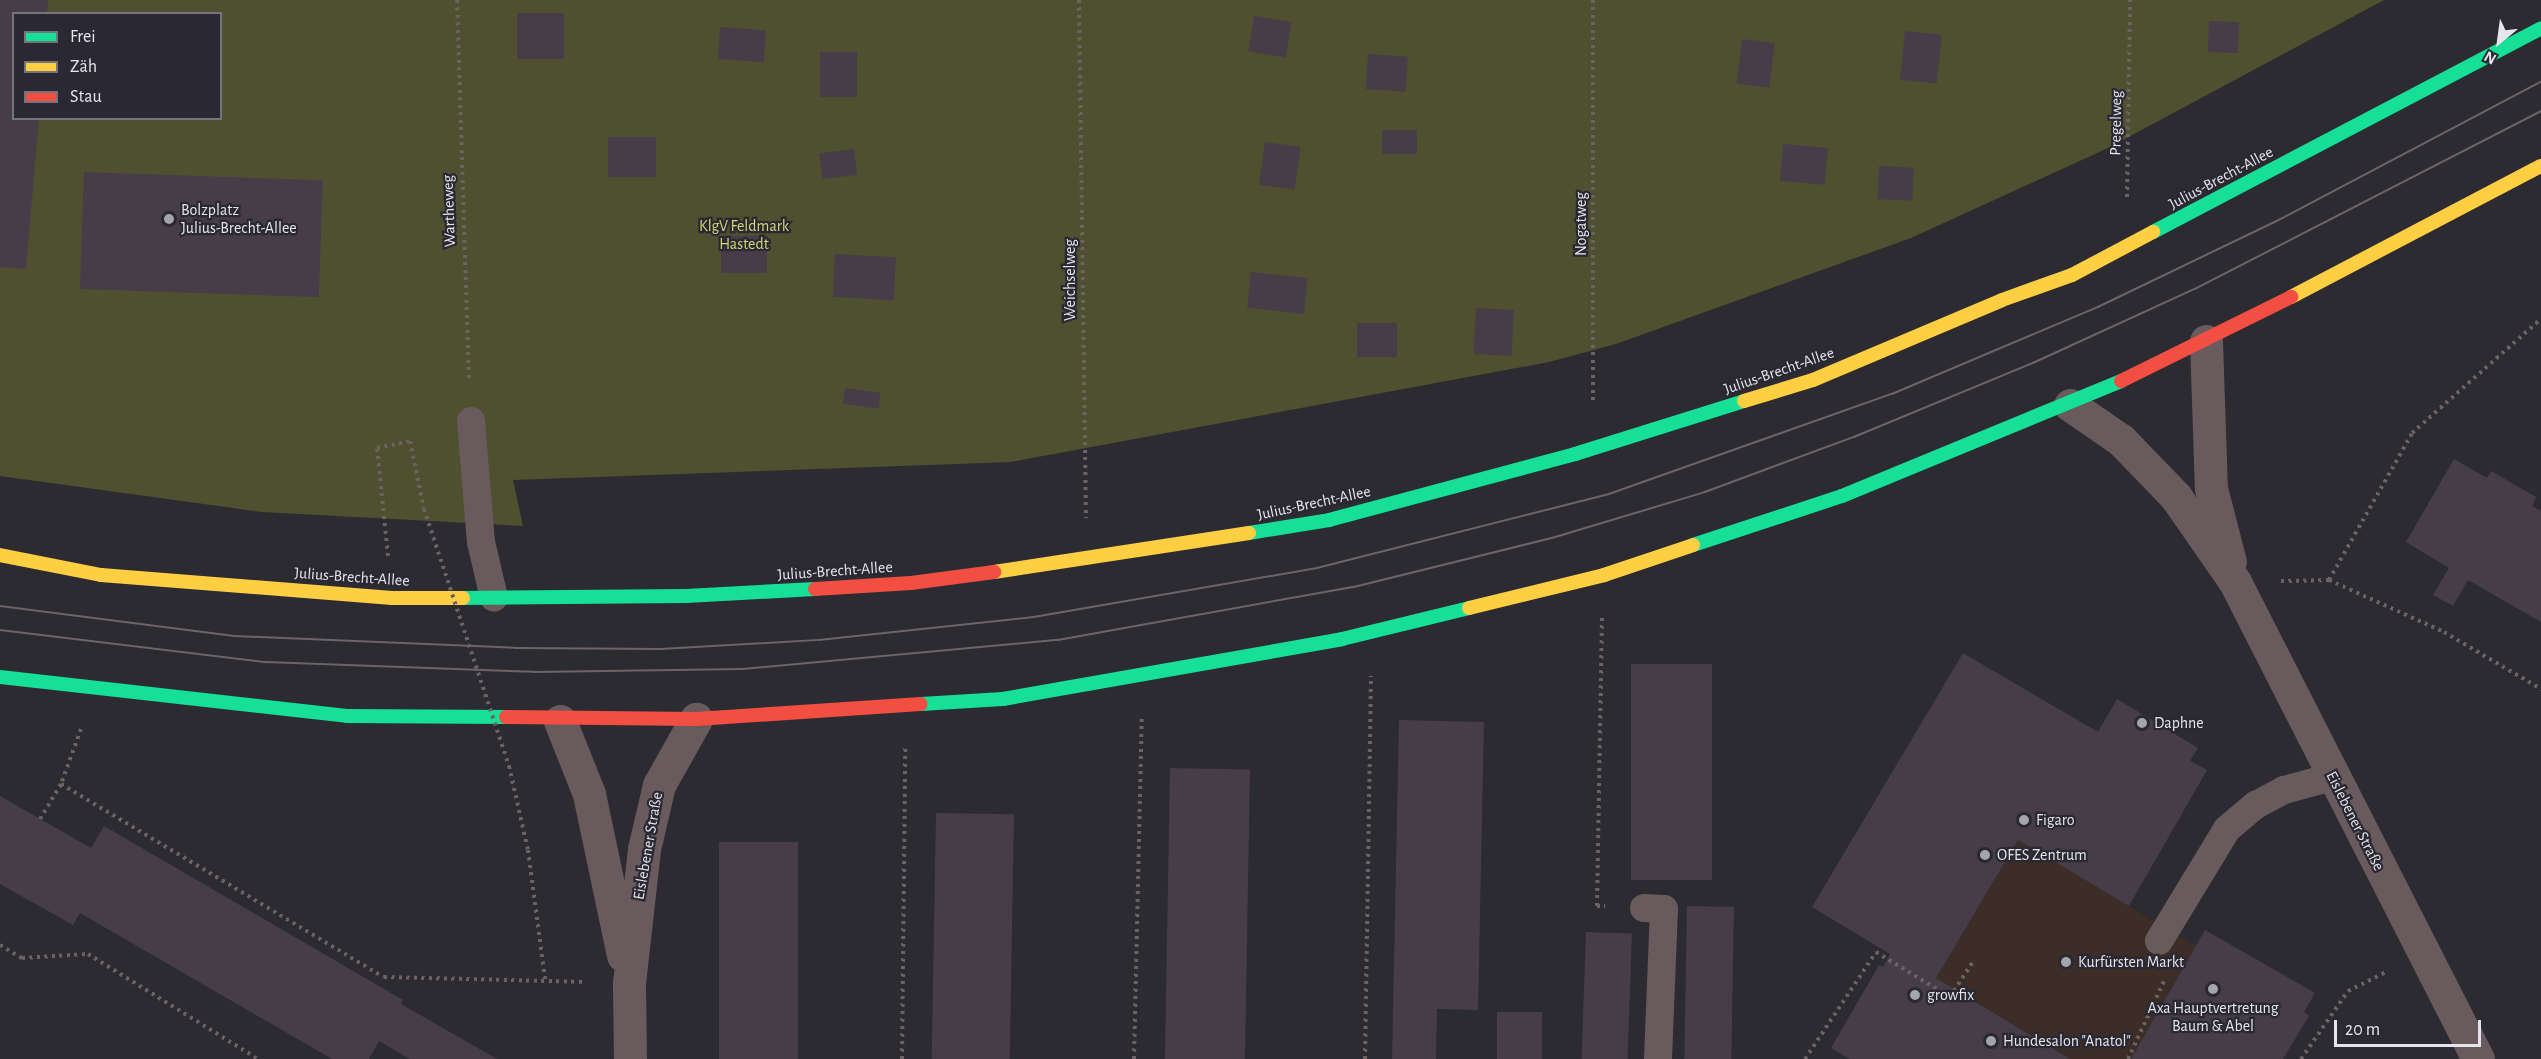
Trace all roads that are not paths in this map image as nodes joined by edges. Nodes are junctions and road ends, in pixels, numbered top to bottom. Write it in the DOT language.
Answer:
graph roads {
  1 [pos="2541,28"];
  2 [pos="2541,166"];
  3 [pos="2206,341"];
  4 [pos="2070,405"];
  5 [pos="471,421"];
  6 [pos="0,555"];
  7 [pos="2235,582"];
  8 [pos="494,598"];
  9 [pos="0,677"];
  10 [pos="696,719"];
  11 [pos="560,721"];
  12 [pos="2332,777"];
  13 [pos="1644,908"];
  14 [pos="2159,941"];
  15 [pos="629,983"];
  16 [pos="630,1059"];
  17 [pos="1658,1059"];
  18 [pos="2478,1059"];
  1 -- 8 [label="main road, Julius-Brecht-Allee"];
  2 -- 3 [label="main road"];
  3 -- 4 [label="main road"];
  3 -- 7 [label="street, Eislebener Straße"];
  4 -- 7 [label="street, Eislebener Straße"];
  4 -- 10 [label="main road"];
  5 -- 8 [label="lane"];
  6 -- 8 [label="main road, Julius-Brecht-Allee"];
  7 -- 12 [label="street, Eislebener Straße"];
  9 -- 11 [label="main road"];
  10 -- 11 [label="main road"];
  10 -- 15 [label="street, Eislebener Straße"];
  11 -- 15 [label="street, Eislebener Straße"];
  12 -- 14 [label="lane"];
  12 -- 18 [label="street, Eislebener Straße"];
  13 -- 17 [label="lane"];
  15 -- 16 [label="street, Eislebener Straße"];
}
